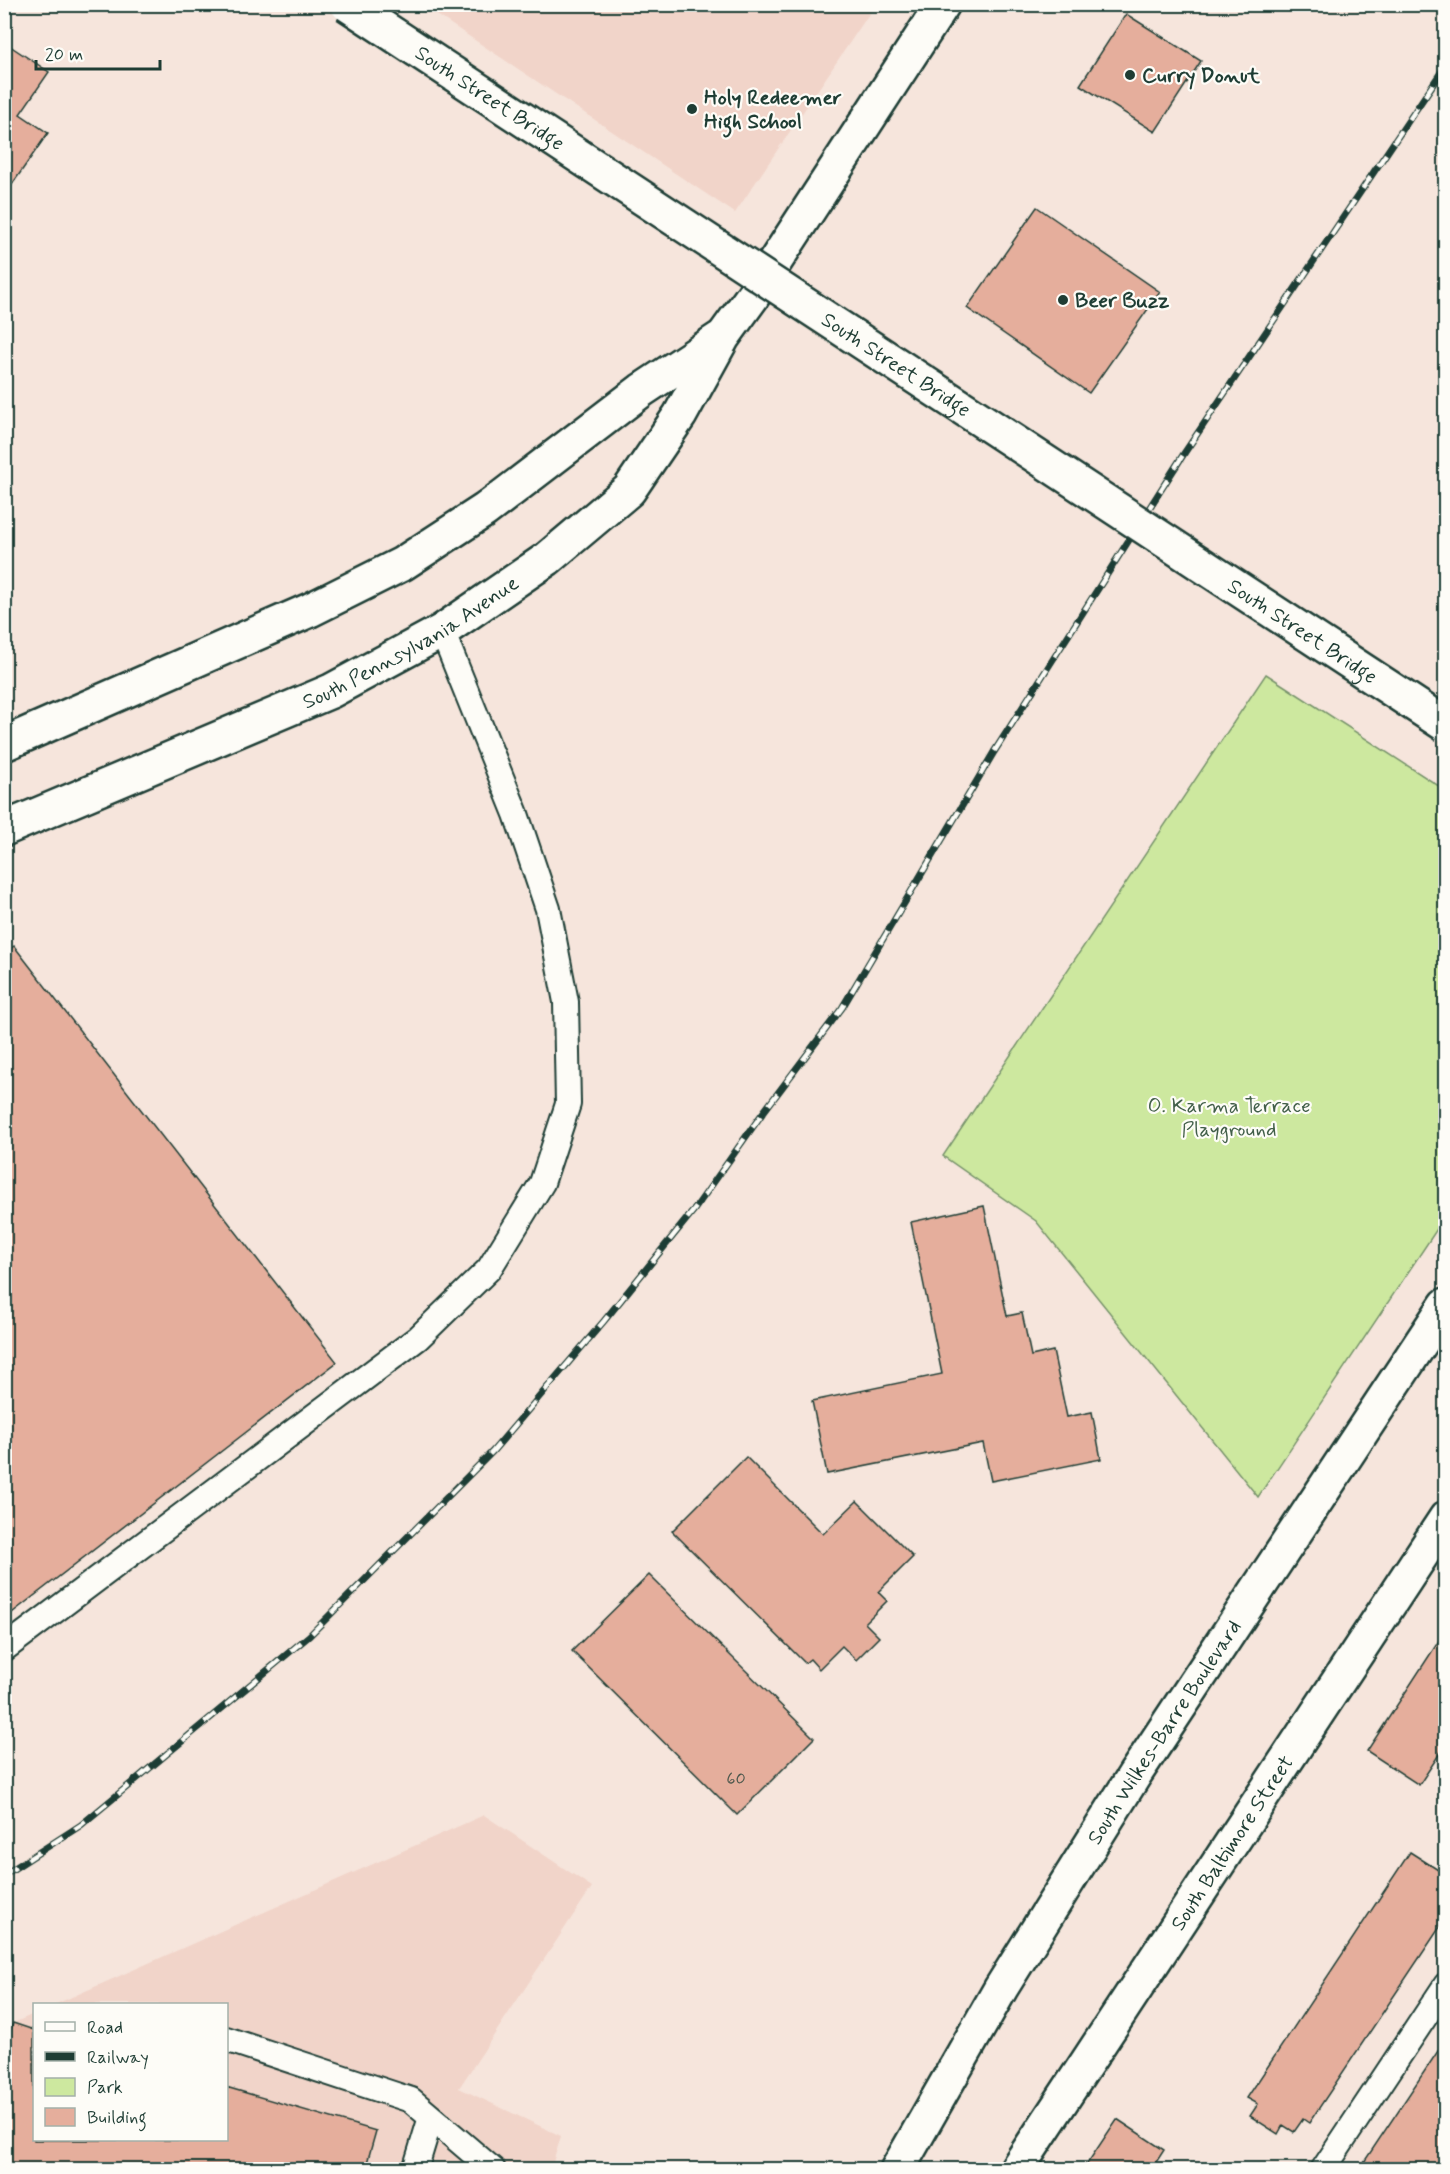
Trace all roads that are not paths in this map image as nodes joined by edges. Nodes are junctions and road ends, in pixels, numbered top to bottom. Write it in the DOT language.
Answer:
graph roads {
  1 [pos="347,4"];
  2 [pos="943,4"];
  3 [pos="723,337"];
  4 [pos="442,631"];
  5 [pos="1446,725"];
  6 [pos="4,744"];
  7 [pos="4,829"];
  8 [pos="1446,1305"];
  9 [pos="1446,1518"];
  10 [pos="4,1649"];
  11 [pos="1446,1985"];
  12 [pos="228,2040"];
  13 [pos="431,2117"];
  14 [pos="415,2169"];
  15 [pos="493,2169"];
  16 [pos="897,2169"];
  17 [pos="1016,2169"];
  18 [pos="1323,2169"];
  1 -- 5 [label="main road, South Street Bridge, bridge"];
  2 -- 3 [label="main road, South Pennsylvania Avenue"];
  3 -- 4 [label="main road, South Pennsylvania Avenue"];
  3 -- 6 [label="main road, South Pennsylvania Avenue"];
  4 -- 7 [label="main road, South Pennsylvania Avenue"];
  4 -- 10 [label="lane"];
  8 -- 16 [label="main road, South Wilkes-Barre Boulevard"];
  9 -- 17 [label="main road, South Baltimore Street"];
  11 -- 18 [label="lane"];
  12 -- 13 [label="lane"];
  13 -- 14 [label="lane"];
  13 -- 15 [label="lane"];
}
